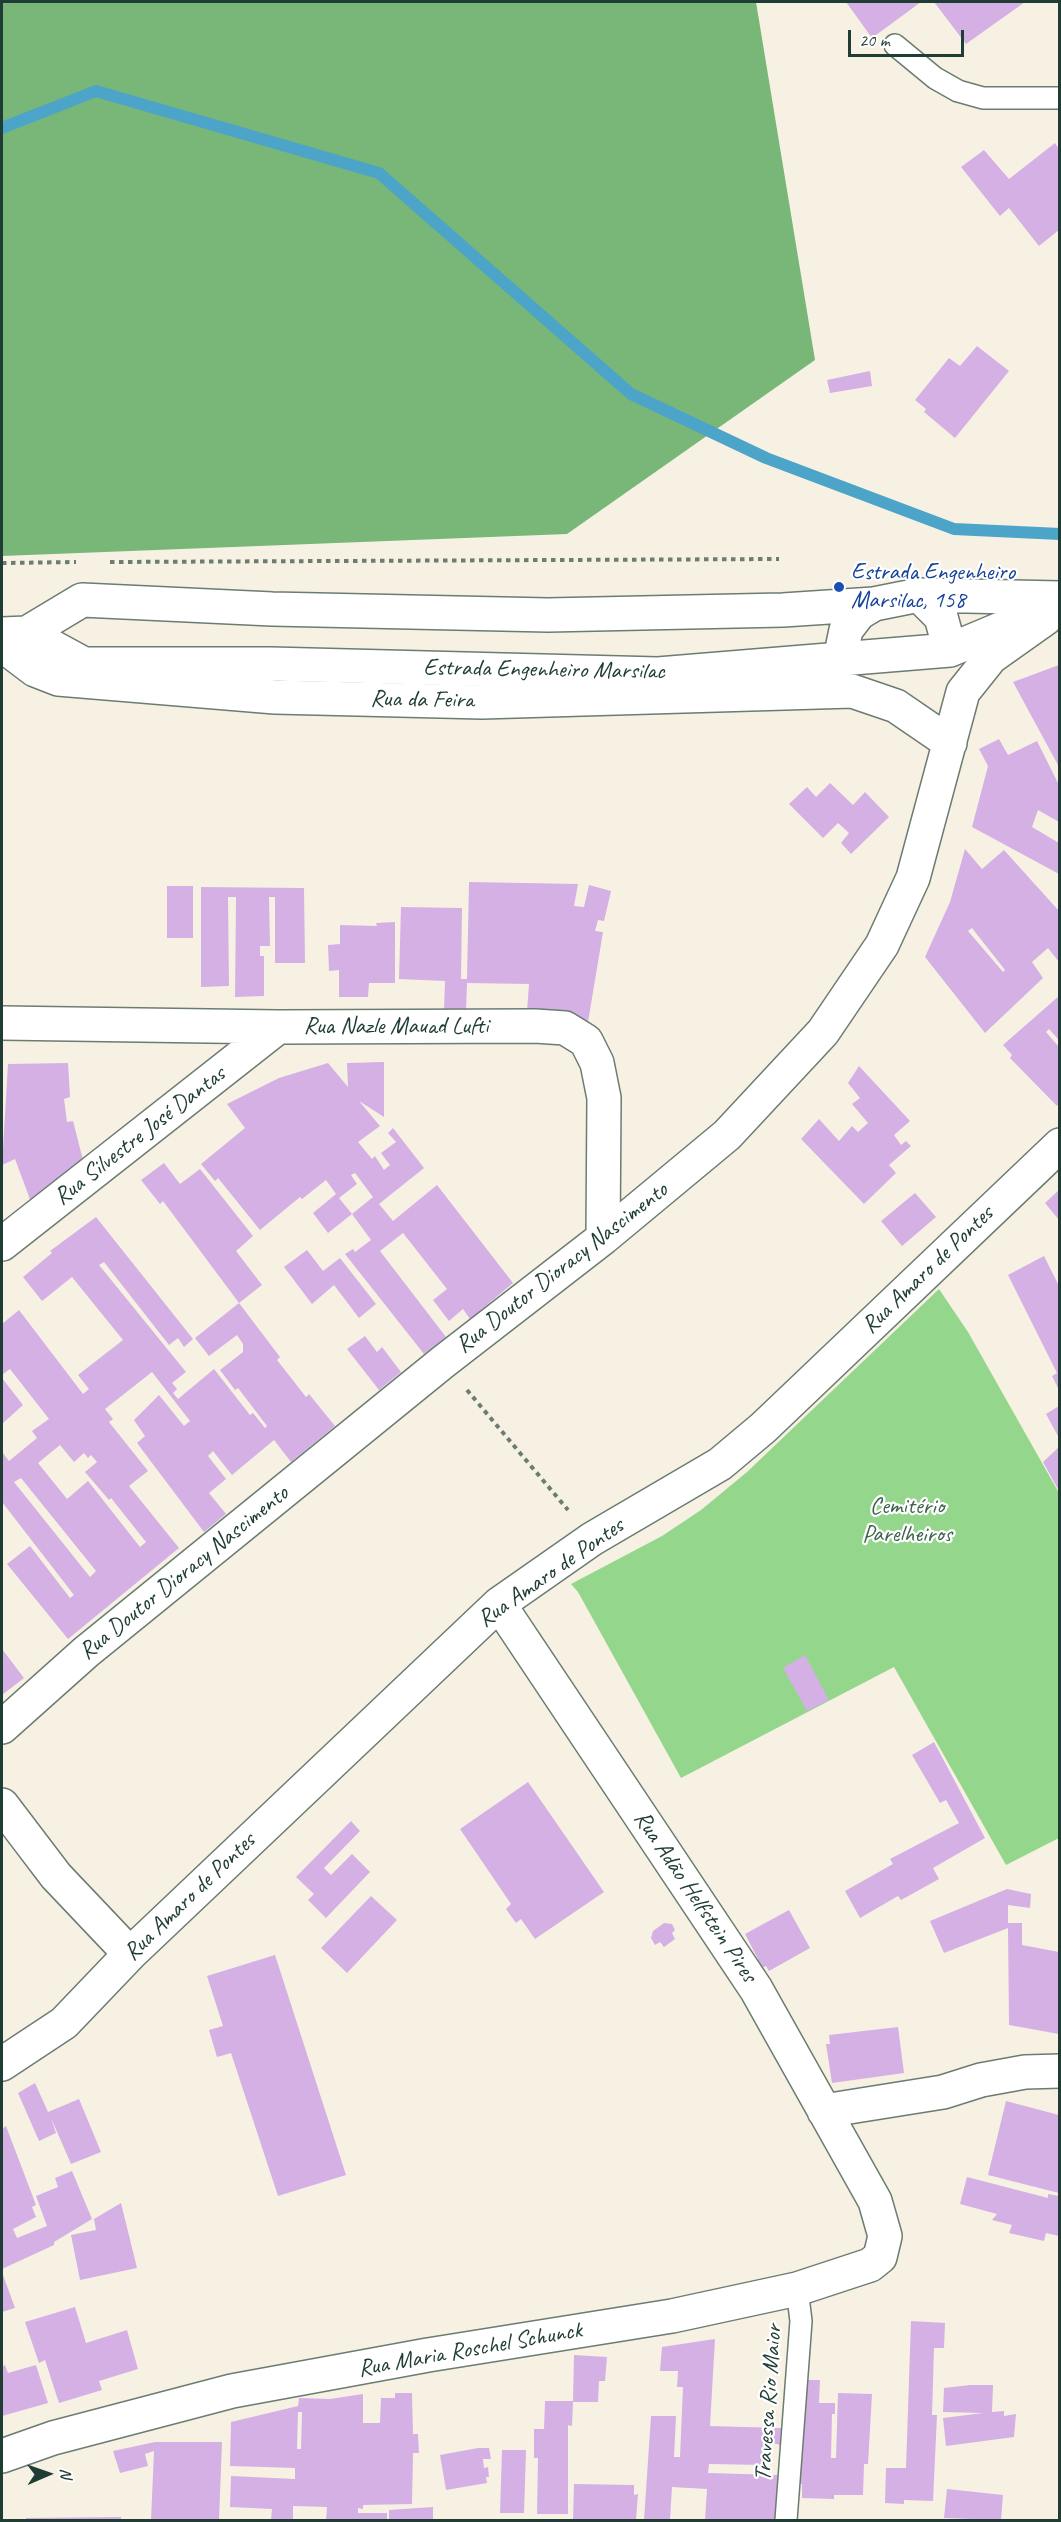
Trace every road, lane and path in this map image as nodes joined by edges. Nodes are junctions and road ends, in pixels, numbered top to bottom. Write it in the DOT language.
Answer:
graph roads {
  1 [pos="896,45"];
  2 [pos="1059,98"];
  3 [pos="779,559"];
  4 [pos="2,562"];
  5 [pos="85,562"];
  6 [pos="109,562"];
  7 [pos="919,595"];
  8 [pos="1059,598"];
  9 [pos="874,603"];
  10 [pos="1059,606"];
  11 [pos="10,637"];
  12 [pos="950,650"];
  13 [pos="840,659"];
  14 [pos="852,691"];
  15 [pos="963,692"];
  16 [pos="950,743"];
  17 [pos="2,1023"];
  18 [pos="278,1028"];
  19 [pos="1059,1145"];
  20 [pos="603,1238"];
  21 [pos="2,1244"];
  22 [pos="443,1362"];
  23 [pos="592,1539"];
  24 [pos="499,1604"];
  25 [pos="2,1727"];
  26 [pos="2,1805"];
  27 [pos="130,1954"];
  28 [pos="2,2064"];
  29 [pos="1059,2071"];
  30 [pos="824,2111"];
  31 [pos="874,2201"];
  32 [pos="797,2289"];
  33 [pos="2,2456"];
  34 [pos="786,2520"];
  1 -- 2 [label="lane"];
  3 -- 6 [label="path"];
  4 -- 5 [label="path"];
  7 -- 8 [label="street"];
  7 -- 9 [label="street"];
  7 -- 12 [label="street"];
  9 -- 11 [label="street"];
  9 -- 13 [label="street"];
  10 -- 12 [label="street, Estrada Engenheiro Marsilac"];
  10 -- 15 [label="street"];
  11 -- 13 [label="street, Estrada Engenheiro Marsilac"];
  11 -- 14 [label="street, Rua da Feira"];
  12 -- 13 [label="street, Estrada Engenheiro Marsilac"];
  12 -- 15 [label="street"];
  13 -- 14 [label="street"];
  14 -- 16 [label="street"];
  15 -- 16 [label="street, Rua Doutor Dioracy Nascimento"];
  16 -- 20 [label="street, Rua Doutor Dioracy Nascimento"];
  17 -- 18 [label="street, Rua Nazle Mauad Lufti"];
  18 -- 20 [label="street, Rua Nazle Mauad Lufti"];
  18 -- 21 [label="street, Rua Silvestre José Dantas"];
  19 -- 23 [label="street, Rua Amaro de Pontes"];
  20 -- 22 [label="street, Rua Doutor Dioracy Nascimento"];
  22 -- 23 [label="path"];
  22 -- 25 [label="street, Rua Doutor Dioracy Nascimento"];
  23 -- 24 [label="street, Rua Amaro de Pontes"];
  24 -- 27 [label="street, Rua Amaro de Pontes"];
  24 -- 30 [label="street, Rua Adão Helfstein Pires"];
  26 -- 27 [label="street"];
  27 -- 28 [label="street, Rua Amaro de Pontes"];
  29 -- 30 [label="street"];
  30 -- 31 [label="street, Rua Adão Helfstein Pires"];
  31 -- 32 [label="street, Rua Maria Roschel Schunck"];
  32 -- 33 [label="street, Rua Maria Roschel Schunck"];
  32 -- 34 [label="lane, Travessa Rio Maior"];
}
